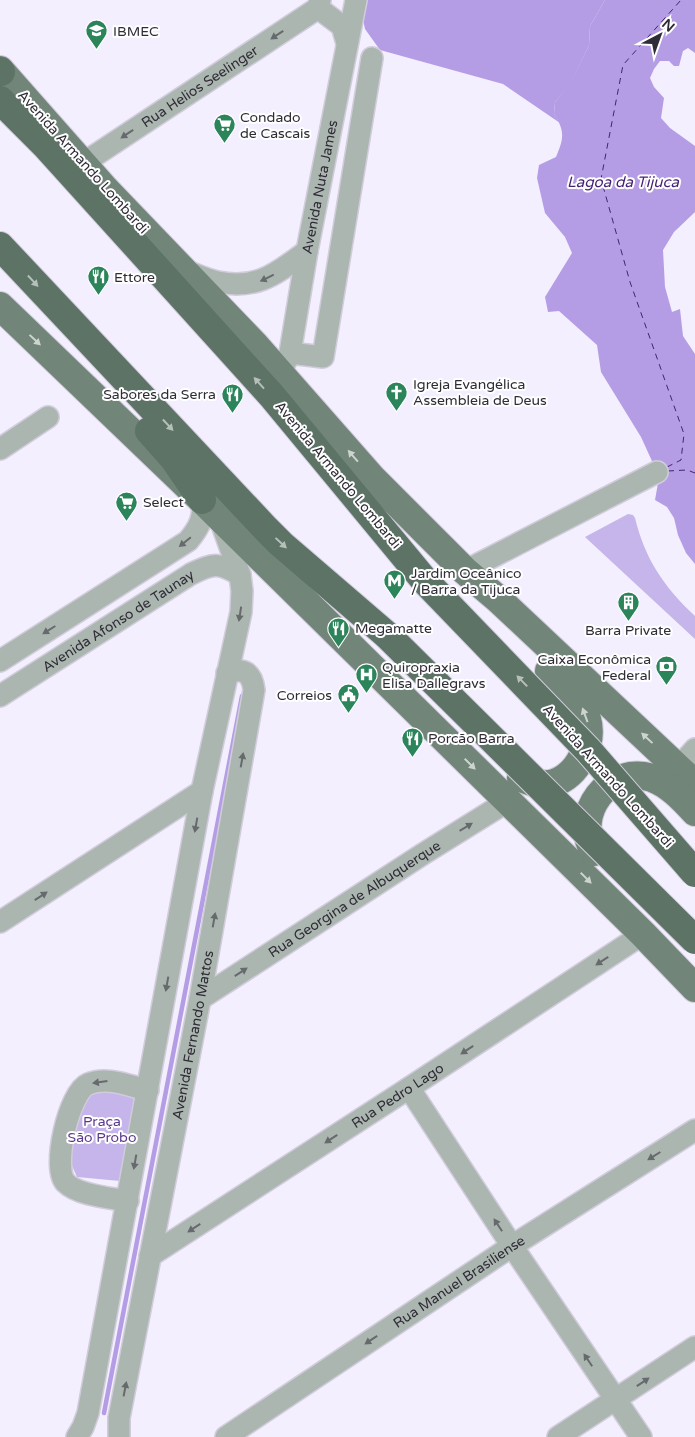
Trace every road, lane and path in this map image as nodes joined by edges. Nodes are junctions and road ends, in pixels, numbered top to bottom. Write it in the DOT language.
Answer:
graph roads {
  1 [pos="356,0"];
  2 [pos="319,4"];
  3 [pos="347,42"];
  4 [pos="372,58"];
  5 [pos="0,71"];
  6 [pos="0,100"];
  7 [pos="82,164"];
  8 [pos="121,230"];
  9 [pos="0,246"];
  10 [pos="307,251"];
  11 [pos="184,269"];
  12 [pos="0,274"];
  13 [pos="0,306"];
  14 [pos="285,363"];
  15 [pos="48,417"];
  16 [pos="0,448"];
  17 [pos="657,472"];
  18 [pos="372,478"];
  19 [pos="211,508"];
  20 [pos="465,571"];
  21 [pos="240,575"];
  22 [pos="286,582"];
  23 [pos="0,661"];
  24 [pos="227,673"];
  25 [pos="0,696"];
  26 [pos="689,767"];
  27 [pos="202,791"];
  28 [pos="508,802"];
  29 [pos="695,812"];
  30 [pos="695,873"];
  31 [pos="0,922"];
  32 [pos="643,934"];
  33 [pos="695,940"];
  34 [pos="695,964"];
  35 [pos="695,988"];
  36 [pos="200,999"];
  37 [pos="409,1088"];
  38 [pos="148,1090"];
  39 [pos="695,1130"];
  40 [pos="128,1201"];
  41 [pos="512,1246"];
  42 [pos="150,1256"];
  43 [pos="695,1347"];
  44 [pos="615,1400"];
  45 [pos="88,1413"];
  46 [pos="119,1428"];
  47 [pos="77,1437"];
  48 [pos="226,1437"];
  49 [pos="558,1437"];
  50 [pos="641,1437"];
  1 -- 3 [label="street, Avenida Nuta James"];
  2 -- 3 [label="street, Rua Helios Seelinger"];
  2 -- 7 [label="street, Rua Helios Seelinger, one-way"];
  3 -- 10 [label="street, Avenida Nuta James"];
  4 -- 14 [label="street"];
  5 -- 7 [label="main road, Avenida Armando Lombardi"];
  6 -- 8 [label="highway, Avenida Armando Lombardi"];
  7 -- 11 [label="main road, Avenida Armando Lombardi"];
  8 -- 11 [label="highway"];
  30 -- 8 [label="highway, Avenida Armando Lombardi, one-way, bridge"];
  9 -- 33 [label="highway, one-way, bridge"];
  10 -- 11 [label="street, one-way"];
  10 -- 14 [label="street, Avenida Nuta James"];
  11 -- 14 [label="main road, Avenida Armando Lombardi"];
  12 -- 19 [label="highway"];
  13 -- 19 [label="main road, one-way"];
  18 -- 14 [label="main road, Avenida Armando Lombardi, one-way"];
  15 -- 16 [label="street"];
  17 -- 20 [label="street"];
  18 -- 20 [label="main road, Avenida Armando Lombardi"];
  22 -- 18 [label="main road, one-way"];
  19 -- 21 [label="street"];
  19 -- 22 [label="main road"];
  19 -- 23 [label="street, one-way"];
  26 -- 20 [label="main road, Avenida Armando Lombardi, one-way"];
  21 -- 24 [label="street, one-way"];
  21 -- 25 [label="street, Avenida Afonso de Taunay"];
  22 -- 28 [label="main road, one-way"];
  24 -- 27 [label="street"];
  36 -- 24 [label="street, Avenida Fernando Mattos, one-way"];
  31 -- 27 [label="street, one-way"];
  27 -- 38 [label="street, one-way"];
  28 -- 32 [label="main road, one-way"];
  36 -- 28 [label="street, Rua Georgina de Albuquerque, one-way"];
  29 -- 34 [label="main road"];
  32 -- 35 [label="main road"];
  32 -- 37 [label="street, Rua Pedro Lago, one-way"];
  36 -- 42 [label="street, Avenida Fernando Mattos"];
  41 -- 37 [label="street, one-way"];
  37 -- 42 [label="street, Rua Pedro Lago, one-way"];
  38 -- 40 [label="street, one-way"];
  38 -- 40 [label="street, one-way"];
  39 -- 41 [label="street, Rua Manuel Brasiliense, one-way"];
  40 -- 45 [label="street"];
  44 -- 41 [label="street, one-way"];
  41 -- 48 [label="street, Rua Manuel Brasiliense, one-way"];
  46 -- 42 [label="street, Avenida Fernando Mattos, one-way"];
  44 -- 43 [label="street, one-way"];
  44 -- 49 [label="street"];
  44 -- 50 [label="street"];
  45 -- 46 [label="street, Avenida Fernando Mattos"];
  45 -- 47 [label="street"];
}
